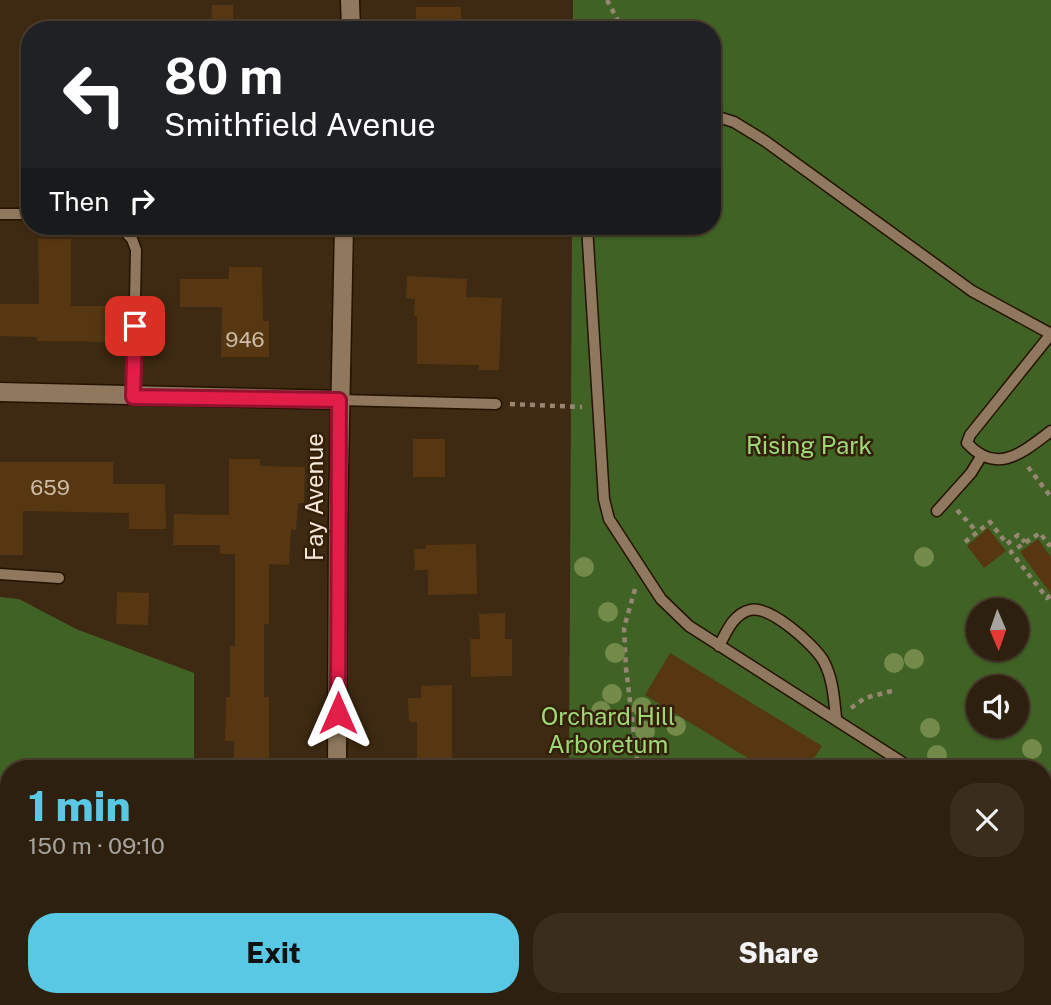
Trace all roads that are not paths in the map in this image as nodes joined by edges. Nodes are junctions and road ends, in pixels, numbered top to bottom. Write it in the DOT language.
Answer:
graph roads {
  1 [pos="350,0"];
  2 [pos="351,21"];
  3 [pos="721,118"];
  4 [pos="0,214"];
  5 [pos="21,214"];
  6 [pos="128,235"];
  7 [pos="344,235"];
  8 [pos="587,235"];
  9 [pos="1051,334"];
  10 [pos="0,391"];
  11 [pos="133,397"];
  12 [pos="339,400"];
  13 [pos="496,404"];
  14 [pos="1051,431"];
  15 [pos="982,455"];
  16 [pos="937,511"];
  17 [pos="0,574"];
  18 [pos="58,578"];
  19 [pos="719,646"];
  20 [pos="836,718"];
  21 [pos="337,760"];
  22 [pos="899,760"];
  1 -- 2 [label="street"];
  3 -- 9 [label="lane"];
  4 -- 5 [label="lane"];
  6 -- 11 [label="lane"];
  7 -- 12 [label="street, Fay Avenue"];
  8 -- 19 [label="lane"];
  9 -- 15 [label="lane"];
  10 -- 11 [label="street"];
  11 -- 12 [label="street"];
  12 -- 13 [label="lane"];
  12 -- 21 [label="street, Fay Avenue"];
  14 -- 15 [label="lane"];
  15 -- 16 [label="lane"];
  17 -- 18 [label="lane"];
  19 -- 20 [label="lane"];
  19 -- 20 [label="lane"];
  20 -- 22 [label="lane"];
}
